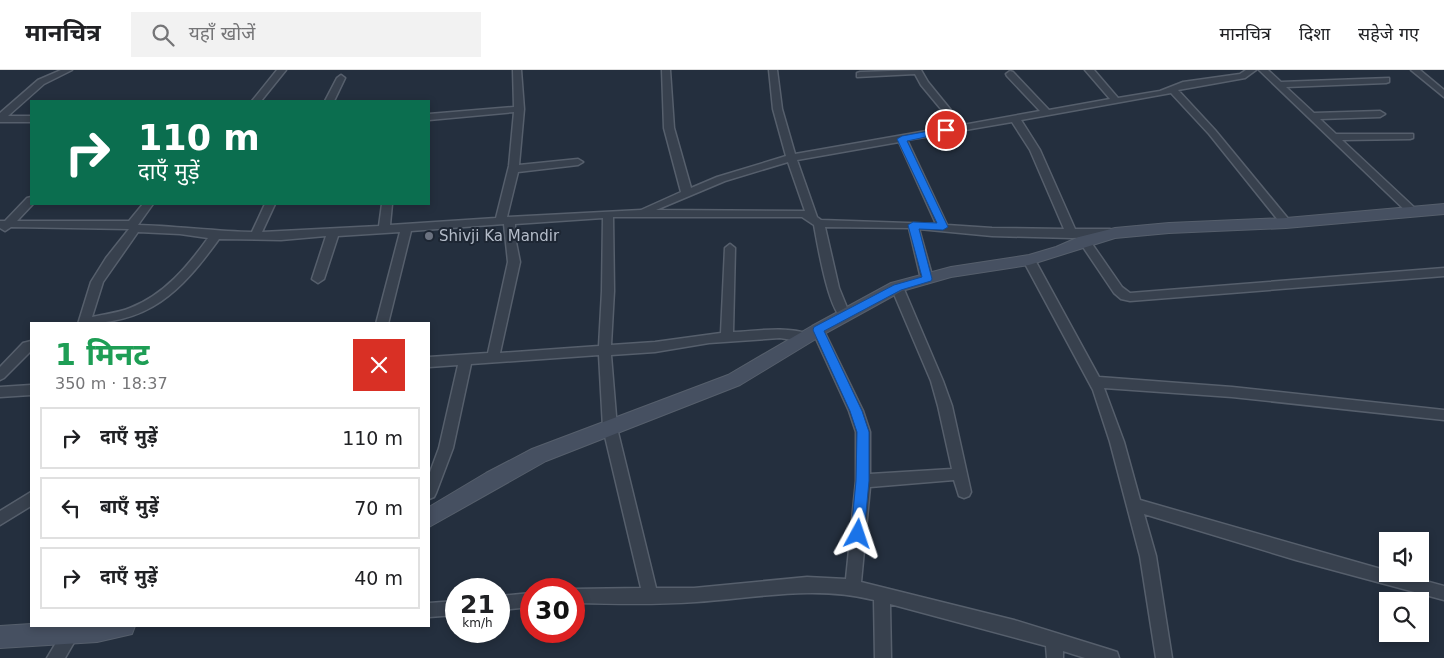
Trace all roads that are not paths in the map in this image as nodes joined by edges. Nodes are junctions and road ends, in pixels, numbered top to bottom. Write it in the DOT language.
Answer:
graph roads {
  1 [pos="68,70"];
  2 [pos="282,70"];
  3 [pos="517,70"];
  4 [pos="666,70"];
  5 [pos="773,70"];
  6 [pos="1089,70"];
  7 [pos="1252,70"];
  8 [pos="1263,70"];
  9 [pos="1415,70"];
  10 [pos="917,71"];
  11 [pos="1010,74"];
  12 [pos="860,75"];
  13 [pos="341,78"];
  14 [pos="1386,80"];
  15 [pos="1280,85"];
  16 [pos="1172,89"];
  17 [pos="1444,94"];
  18 [pos="257,100"];
  19 [pos="330,100"];
  20 [pos="1116,101"];
  21 [pos="519,109"];
  22 [pos="1046,112"];
  23 [pos="1380,114"];
  24 [pos="1311,116"];
  25 [pos="430,117"];
  26 [pos="0,118"];
  27 [pos="30,119"];
  28 [pos="1015,119"];
  29 [pos="961,128"];
  30 [pos="1410,136"];
  31 [pos="1333,137"];
  32 [pos="902,139"];
  33 [pos="791,158"];
  34 [pos="578,162"];
  35 [pos="513,169"];
  36 [pos="687,193"];
  37 [pos="30,201"];
  38 [pos="147,205"];
  39 [pos="270,205"];
  40 [pos="387,205"];
  41 [pos="1444,209"];
  42 [pos="638,213"];
  43 [pos="1414,213"];
  44 [pos="608,214"];
  45 [pos="505,222"];
  46 [pos="816,222"];
  47 [pos="1286,223"];
  48 [pos="4,224"];
  49 [pos="913,225"];
  50 [pos="133,227"];
  51 [pos="943,227"];
  52 [pos="406,228"];
  53 [pos="384,230"];
  54 [pos="0,233"];
  55 [pos="333,233"];
  56 [pos="216,235"];
  57 [pos="255,236"];
  58 [pos="1078,237"];
  59 [pos="730,248"];
  60 [pos="1029,260"];
  61 [pos="1442,275"];
  62 [pos="318,279"];
  63 [pos="927,279"];
  64 [pos="897,287"];
  65 [pos="844,315"];
  66 [pos="85,322"];
  67 [pos="92,322"];
  68 [pos="382,322"];
  69 [pos="812,334"];
  70 [pos="727,337"];
  71 [pos="30,346"];
  72 [pos="605,350"];
  73 [pos="493,357"];
  74 [pos="466,359"];
  75 [pos="430,362"];
  76 [pos="0,375"];
  77 [pos="1095,382"];
  78 [pos="30,390"];
  79 [pos="0,392"];
  80 [pos="1444,415"];
  81 [pos="610,428"];
  82 [pos="960,474"];
  83 [pos="863,481"];
  84 [pos="430,490"];
  85 [pos="964,492"];
  86 [pos="30,499"];
  87 [pos="1134,505"];
  88 [pos="430,517"];
  89 [pos="0,519"];
  90 [pos="853,587"];
  91 [pos="1444,593"];
  92 [pos="882,594"];
  93 [pos="650,595"];
  94 [pos="585,596"];
  95 [pos="445,609"];
  96 [pos="430,610"];
  97 [pos="115,627"];
  98 [pos="72,632"];
  99 [pos="0,637"];
  100 [pos="1054,640"];
  101 [pos="55,658"];
  102 [pos="883,658"];
  103 [pos="1056,658"];
  104 [pos="1111,658"];
  105 [pos="1164,658"];
  1 -- 26 [label="street"];
  2 -- 18 [label="street"];
  3 -- 21 [label="street"];
  4 -- 36 [label="street"];
  5 -- 33 [label="street"];
  6 -- 20 [label="street"];
  7 -- 16 [label="street"];
  8 -- 15 [label="street"];
  9 -- 17 [label="street"];
  10 -- 12 [label="street"];
  10 -- 29 [label="street"];
  11 -- 22 [label="street"];
  13 -- 19 [label="street"];
  14 -- 15 [label="street"];
  15 -- 24 [label="street"];
  16 -- 20 [label="street"];
  16 -- 47 [label="street"];
  20 -- 22 [label="street"];
  21 -- 25 [label="street"];
  21 -- 35 [label="street"];
  22 -- 28 [label="street"];
  23 -- 24 [label="street"];
  24 -- 31 [label="street"];
  26 -- 27 [label="street"];
  28 -- 29 [label="street"];
  28 -- 58 [label="street"];
  29 -- 32 [label="street"];
  30 -- 31 [label="street"];
  31 -- 43 [label="street"];
  32 -- 33 [label="street"];
  32 -- 51 [label="street"];
  33 -- 36 [label="street"];
  33 -- 46 [label="street"];
  34 -- 35 [label="street"];
  35 -- 45 [label="street"];
  36 -- 42 [label="street"];
  37 -- 48 [label="street"];
  38 -- 50 [label="street"];
  39 -- 57 [label="street"];
  40 -- 53 [label="street"];
  41 -- 43 [label="street"];
  42 -- 44 [label="street"];
  42 -- 46 [label="street"];
  43 -- 47 [label="street"];
  44 -- 45 [label="street"];
  44 -- 72 [label="street"];
  45 -- 52 [label="street"];
  45 -- 73 [label="street"];
  46 -- 49 [label="street"];
  46 -- 65 [label="street"];
  47 -- 58 [label="street"];
  48 -- 50 [label="street"];
  48 -- 54 [label="street"];
  49 -- 51 [label="street"];
  49 -- 63 [label="street"];
  50 -- 56 [label="street"];
  50 -- 66 [label="street"];
  51 -- 58 [label="street"];
  52 -- 53 [label="street"];
  52 -- 68 [label="street"];
  53 -- 55 [label="street"];
  55 -- 57 [label="street"];
  55 -- 62 [label="street"];
  56 -- 57 [label="street"];
  56 -- 67 [label="street"];
  58 -- 60 [label="street"];
  58 -- 61 [label="street"];
  59 -- 70 [label="street"];
  60 -- 63 [label="street"];
  60 -- 77 [label="street"];
  63 -- 64 [label="street"];
  64 -- 65 [label="street"];
  64 -- 82 [label="street"];
  65 -- 69 [label="street"];
  69 -- 70 [label="street"];
  69 -- 81 [label="street"];
  69 -- 83 [label="street"];
  70 -- 72 [label="street"];
  71 -- 76 [label="street"];
  72 -- 73 [label="street"];
  72 -- 81 [label="street"];
  73 -- 74 [label="street"];
  74 -- 75 [label="street"];
  74 -- 84 [label="street"];
  77 -- 80 [label="street"];
  77 -- 87 [label="street"];
  78 -- 79 [label="street"];
  81 -- 88 [label="street"];
  81 -- 93 [label="street"];
  82 -- 83 [label="street"];
  82 -- 85 [label="street"];
  83 -- 90 [label="street"];
  86 -- 89 [label="street"];
  87 -- 91 [label="street"];
  87 -- 105 [label="street"];
  90 -- 92 [label="street"];
  90 -- 93 [label="street"];
  92 -- 100 [label="street"];
  92 -- 102 [label="street"];
  93 -- 94 [label="street"];
  95 -- 96 [label="street"];
  97 -- 98 [label="street"];
  98 -- 99 [label="street"];
  98 -- 101 [label="street"];
  100 -- 103 [label="street"];
  100 -- 104 [label="street"];
}
